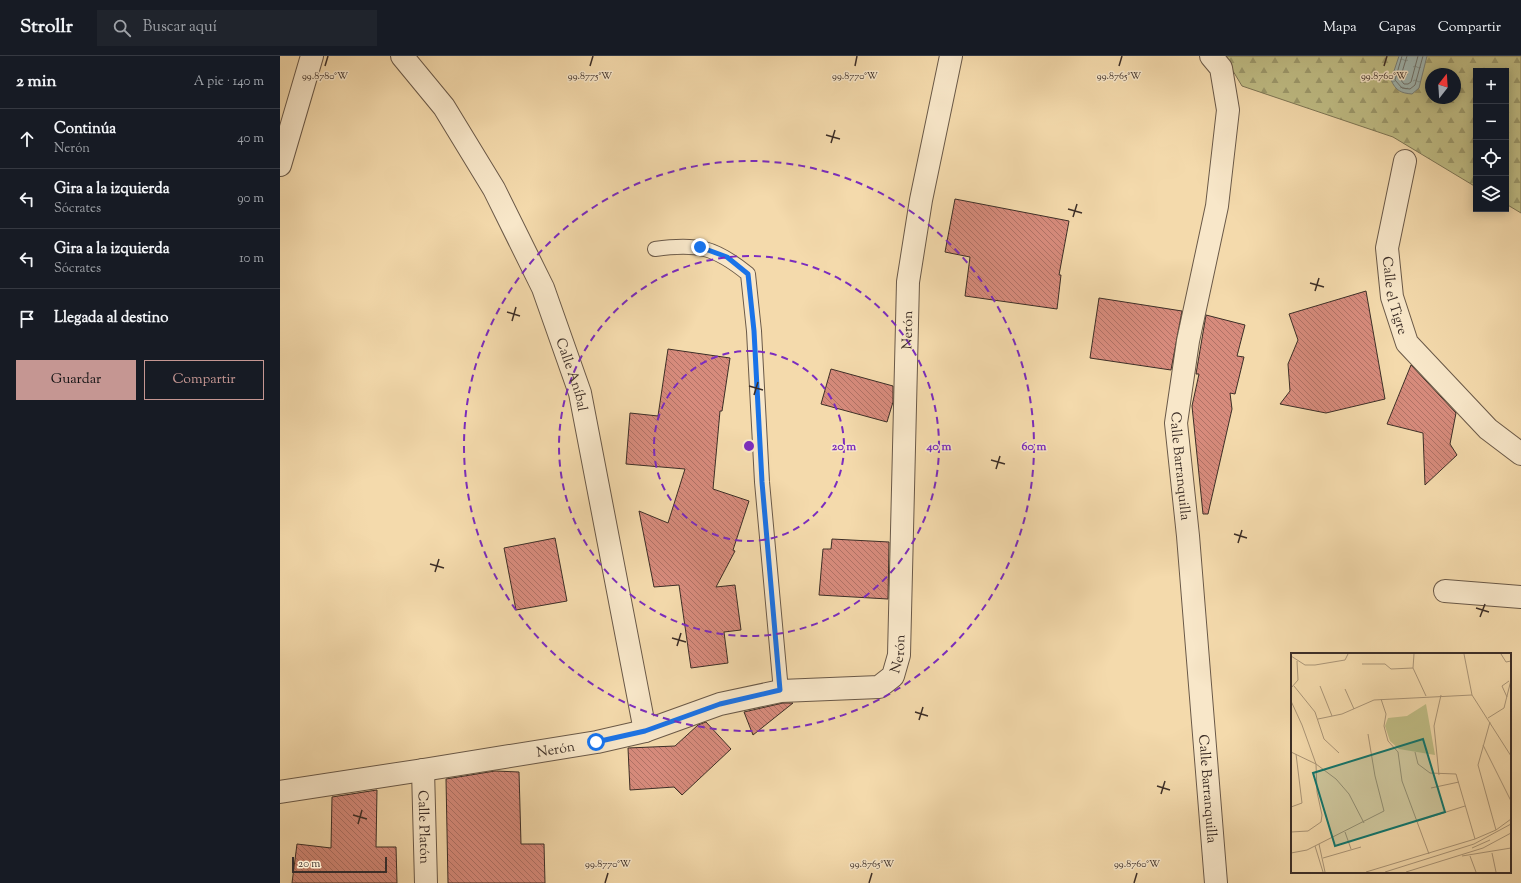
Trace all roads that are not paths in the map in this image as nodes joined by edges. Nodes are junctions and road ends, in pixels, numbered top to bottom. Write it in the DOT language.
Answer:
graph roads {
  1 [pos="312,56"];
  2 [pos="402,56"];
  3 [pos="951,56"];
  4 [pos="1211,56"];
  5 [pos="1405,161"];
  6 [pos="280,165"];
  7 [pos="655,250"];
  8 [pos="1521,454"];
  9 [pos="1445,591"];
  10 [pos="1521,597"];
  11 [pos="780,690"];
  12 [pos="645,731"];
  13 [pos="423,770"];
  14 [pos="280,792"];
  15 [pos="426,883"];
  16 [pos="1216,883"];
  1 -- 6 [label="street"];
  2 -- 12 [label="street, Calle Aníbal"];
  3 -- 11 [label="street, Nerón"];
  4 -- 16 [label="street, Calle Barranquilla"];
  5 -- 8 [label="street, Calle el Tigre"];
  7 -- 11 [label="lane"];
  9 -- 10 [label="street"];
  11 -- 12 [label="street, Nerón"];
  12 -- 13 [label="street, Nerón"];
  13 -- 14 [label="street, Nerón"];
  13 -- 15 [label="street, Calle Platón"];
}
